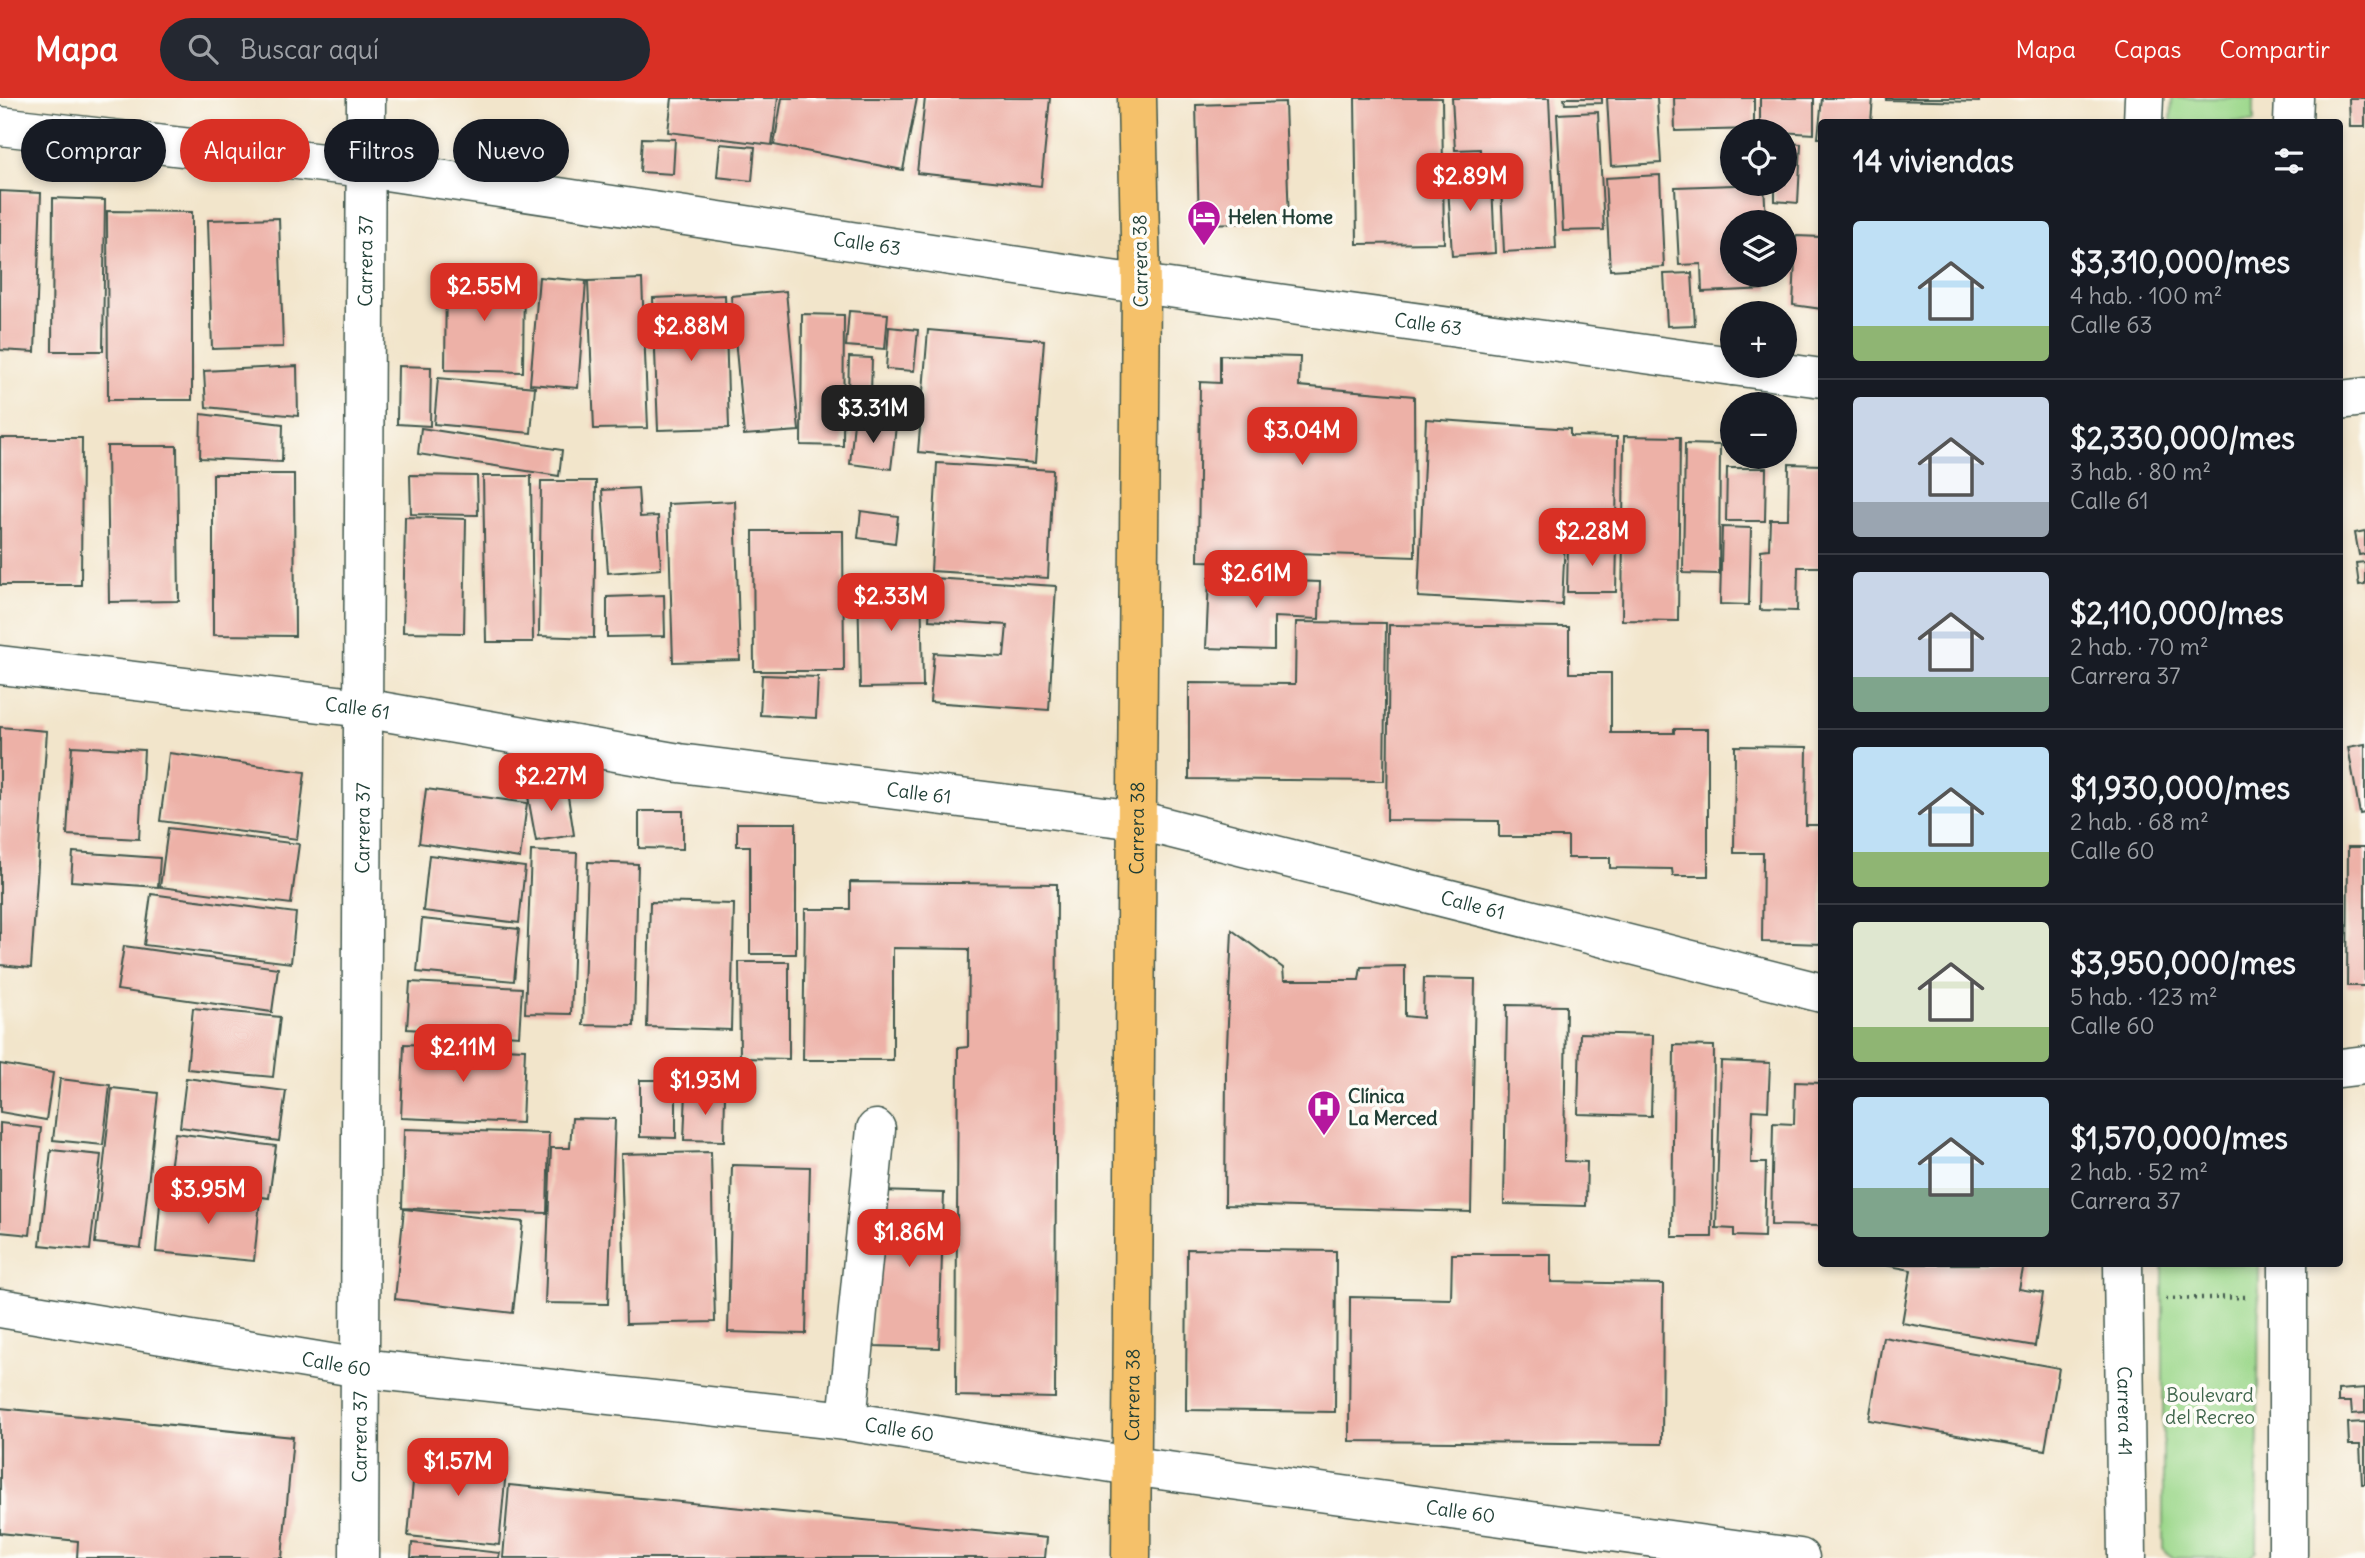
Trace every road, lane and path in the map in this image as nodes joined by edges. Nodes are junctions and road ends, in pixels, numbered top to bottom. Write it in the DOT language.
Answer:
graph roads {
  1 [pos="366,98"];
  2 [pos="1137,98"];
  3 [pos="2144,98"];
  4 [pos="2294,98"];
  5 [pos="366,119"];
  6 [pos="2143,119"];
  7 [pos="2293,119"];
  8 [pos="0,126"];
  9 [pos="324,163"];
  10 [pos="439,179"];
  11 [pos="366,182"];
  12 [pos="1141,284"];
  13 [pos="1720,364"];
  14 [pos="1797,375"];
  15 [pos="1818,377"];
  16 [pos="2365,397"];
  17 [pos="2343,400"];
  18 [pos="0,664"];
  19 [pos="363,708"];
  20 [pos="1137,820"];
  21 [pos="1818,992"];
  22 [pos="2365,1065"];
  23 [pos="2343,1068"];
  24 [pos="876,1129"];
  25 [pos="2288,1280"];
  26 [pos="2123,1282"];
  27 [pos="0,1308"];
  28 [pos="360,1367"];
  29 [pos="846,1421"];
  30 [pos="1131,1466"];
  31 [pos="359,1558"];
  32 [pos="1131,1558"];
  33 [pos="1800,1558"];
  34 [pos="2127,1558"];
  35 [pos="2288,1558"];
  1 -- 5 [label="street, Carrera 37"];
  2 -- 12 [label="main road, Carrera 38"];
  3 -- 6 [label="street"];
  4 -- 7 [label="street"];
  8 -- 9 [label="street, Calle 63"];
  10 -- 12 [label="street, Calle 63"];
  11 -- 19 [label="street, Carrera 37"];
  12 -- 13 [label="street, Calle 63"];
  12 -- 20 [label="main road, Carrera 38"];
  14 -- 15 [label="street, Calle 63"];
  16 -- 17 [label="street"];
  18 -- 19 [label="street, Calle 61"];
  19 -- 20 [label="street, Calle 61"];
  19 -- 28 [label="street, Carrera 37"];
  20 -- 21 [label="street, Calle 61"];
  20 -- 30 [label="main road, Carrera 38"];
  22 -- 23 [label="street"];
  24 -- 29 [label="street"];
  25 -- 26 [label="path"];
  25 -- 35 [label="street"];
  26 -- 34 [label="street, Carrera 41"];
  27 -- 28 [label="street, Calle 60"];
  28 -- 29 [label="street, Calle 60"];
  28 -- 31 [label="street, Carrera 37"];
  29 -- 30 [label="street, Calle 60"];
  30 -- 32 [label="main road, Carrera 38"];
  30 -- 33 [label="street, Calle 60"];
}
